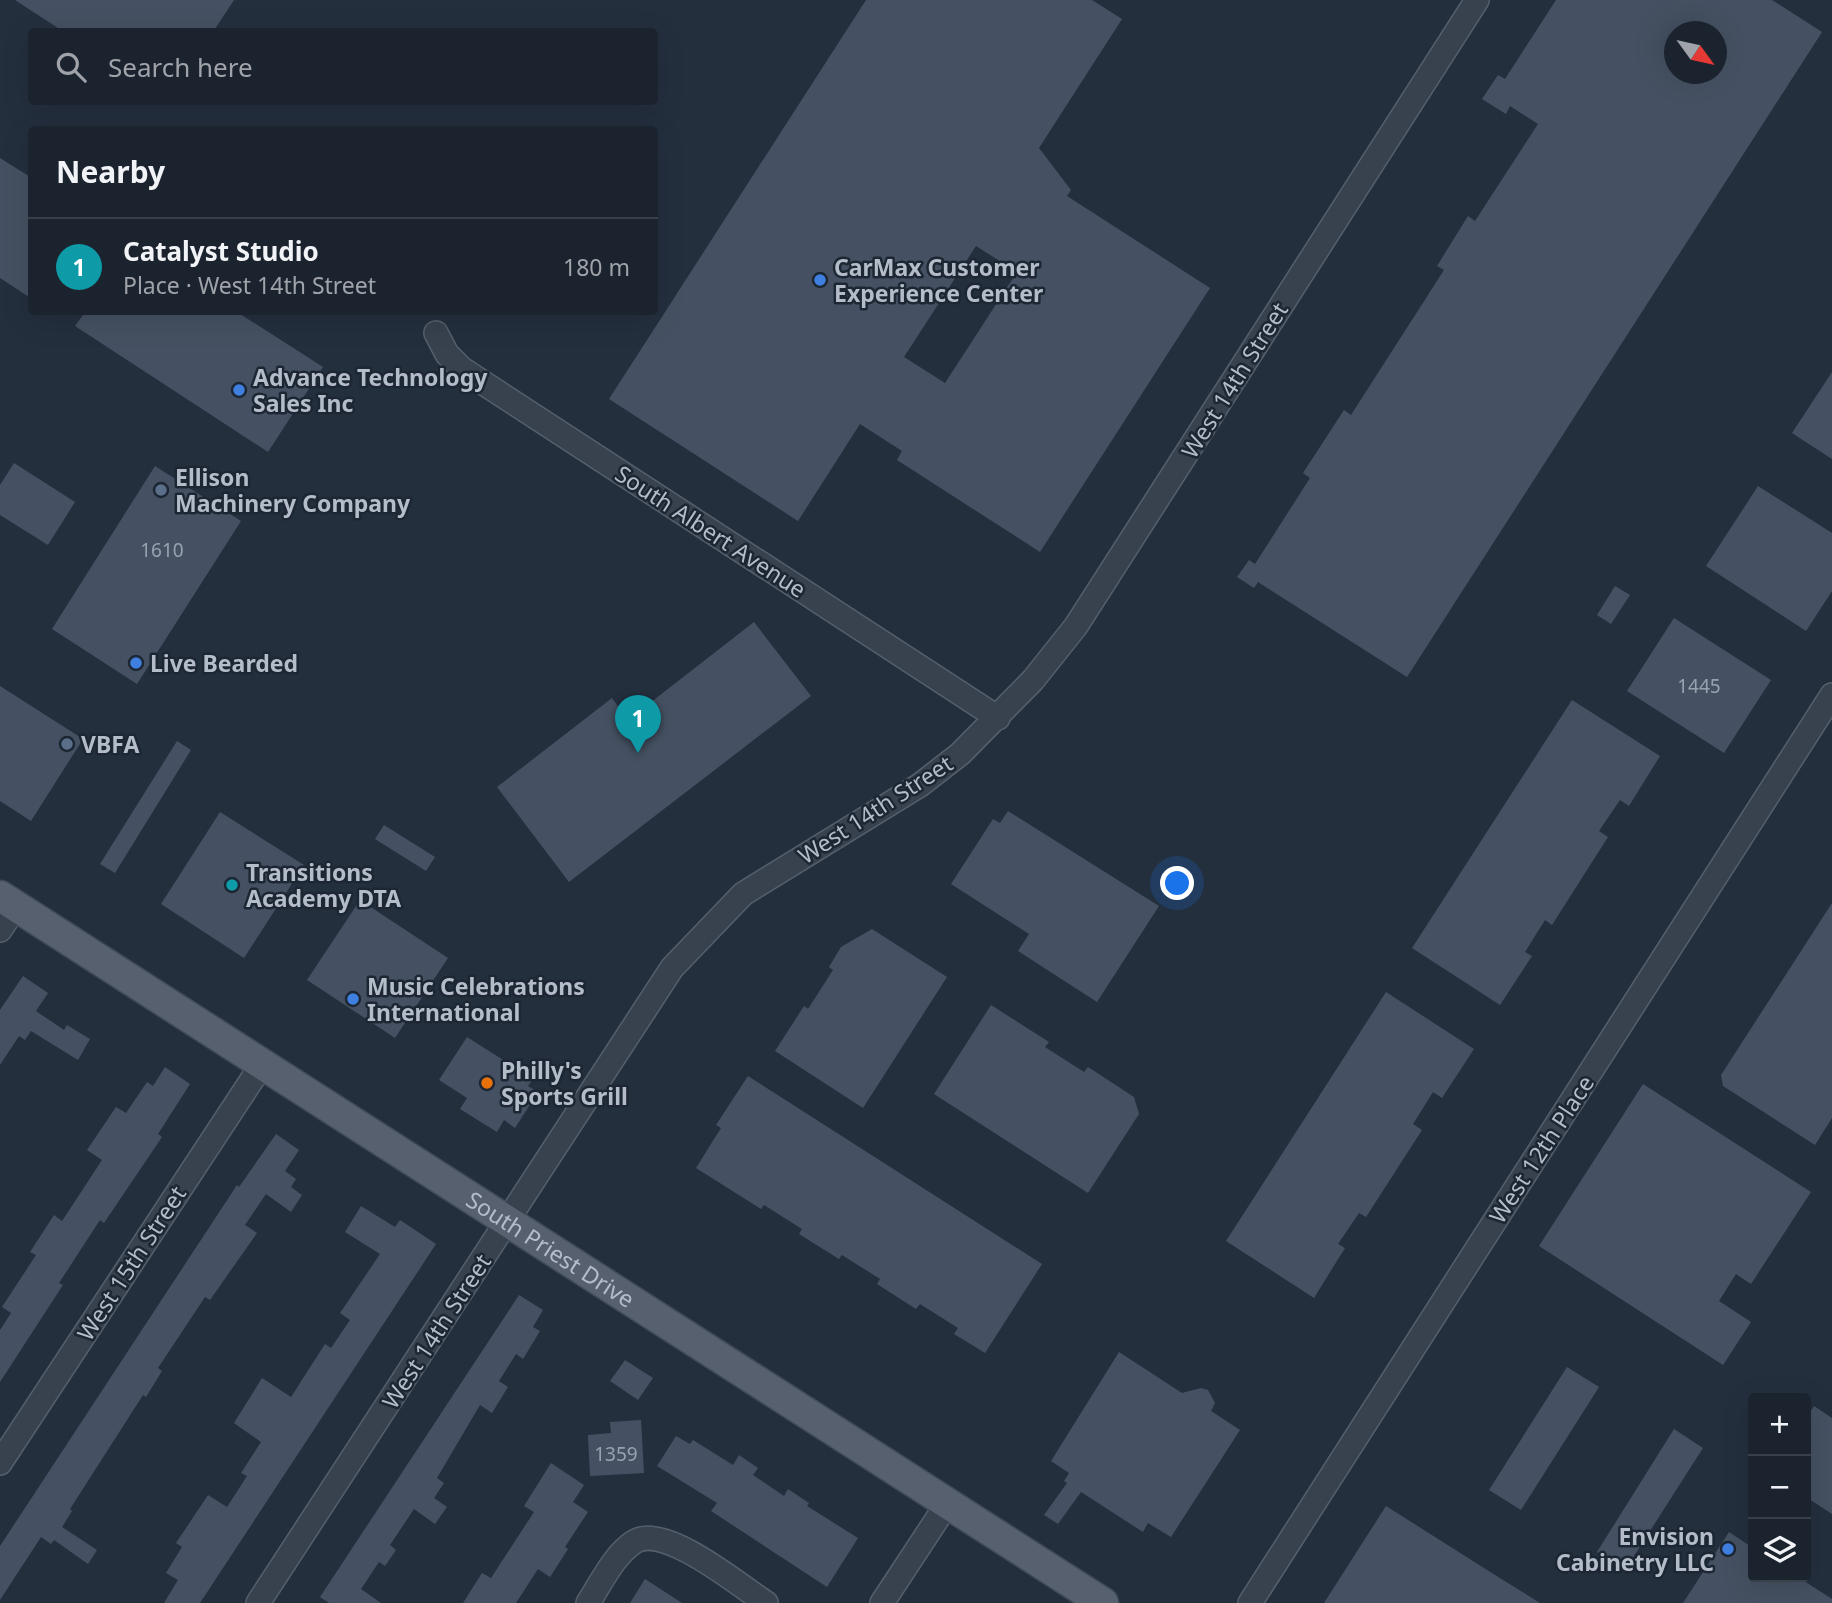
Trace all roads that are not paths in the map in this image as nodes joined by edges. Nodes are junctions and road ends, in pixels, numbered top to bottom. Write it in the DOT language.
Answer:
graph roads {
  1 [pos="1477,0"];
  2 [pos="436,333"];
  3 [pos="1832,695"];
  4 [pos="998,718"];
  5 [pos="5,911"];
  6 [pos="262,1063"];
  7 [pos="508,1221"];
  8 [pos="0,1463"];
  9 [pos="947,1504"];
  10 [pos="258,1603"];
  11 [pos="588,1603"];
  12 [pos="766,1603"];
  13 [pos="881,1603"];
  14 [pos="1102,1603"];
  15 [pos="1250,1603"];
  1 -- 4 [label="street, West 14th Street"];
  2 -- 4 [label="street, South Albert Avenue"];
  3 -- 15 [label="street, West 12th Place"];
  4 -- 7 [label="street, West 14th Street"];
  5 -- 6 [label="main road, South Priest Drive"];
  6 -- 7 [label="main road, South Priest Drive"];
  6 -- 8 [label="street, West 15th Street"];
  7 -- 9 [label="main road, South Priest Drive"];
  7 -- 10 [label="street, West 14th Street"];
  9 -- 13 [label="street"];
  9 -- 14 [label="main road, South Priest Drive"];
  11 -- 12 [label="street"];
}
